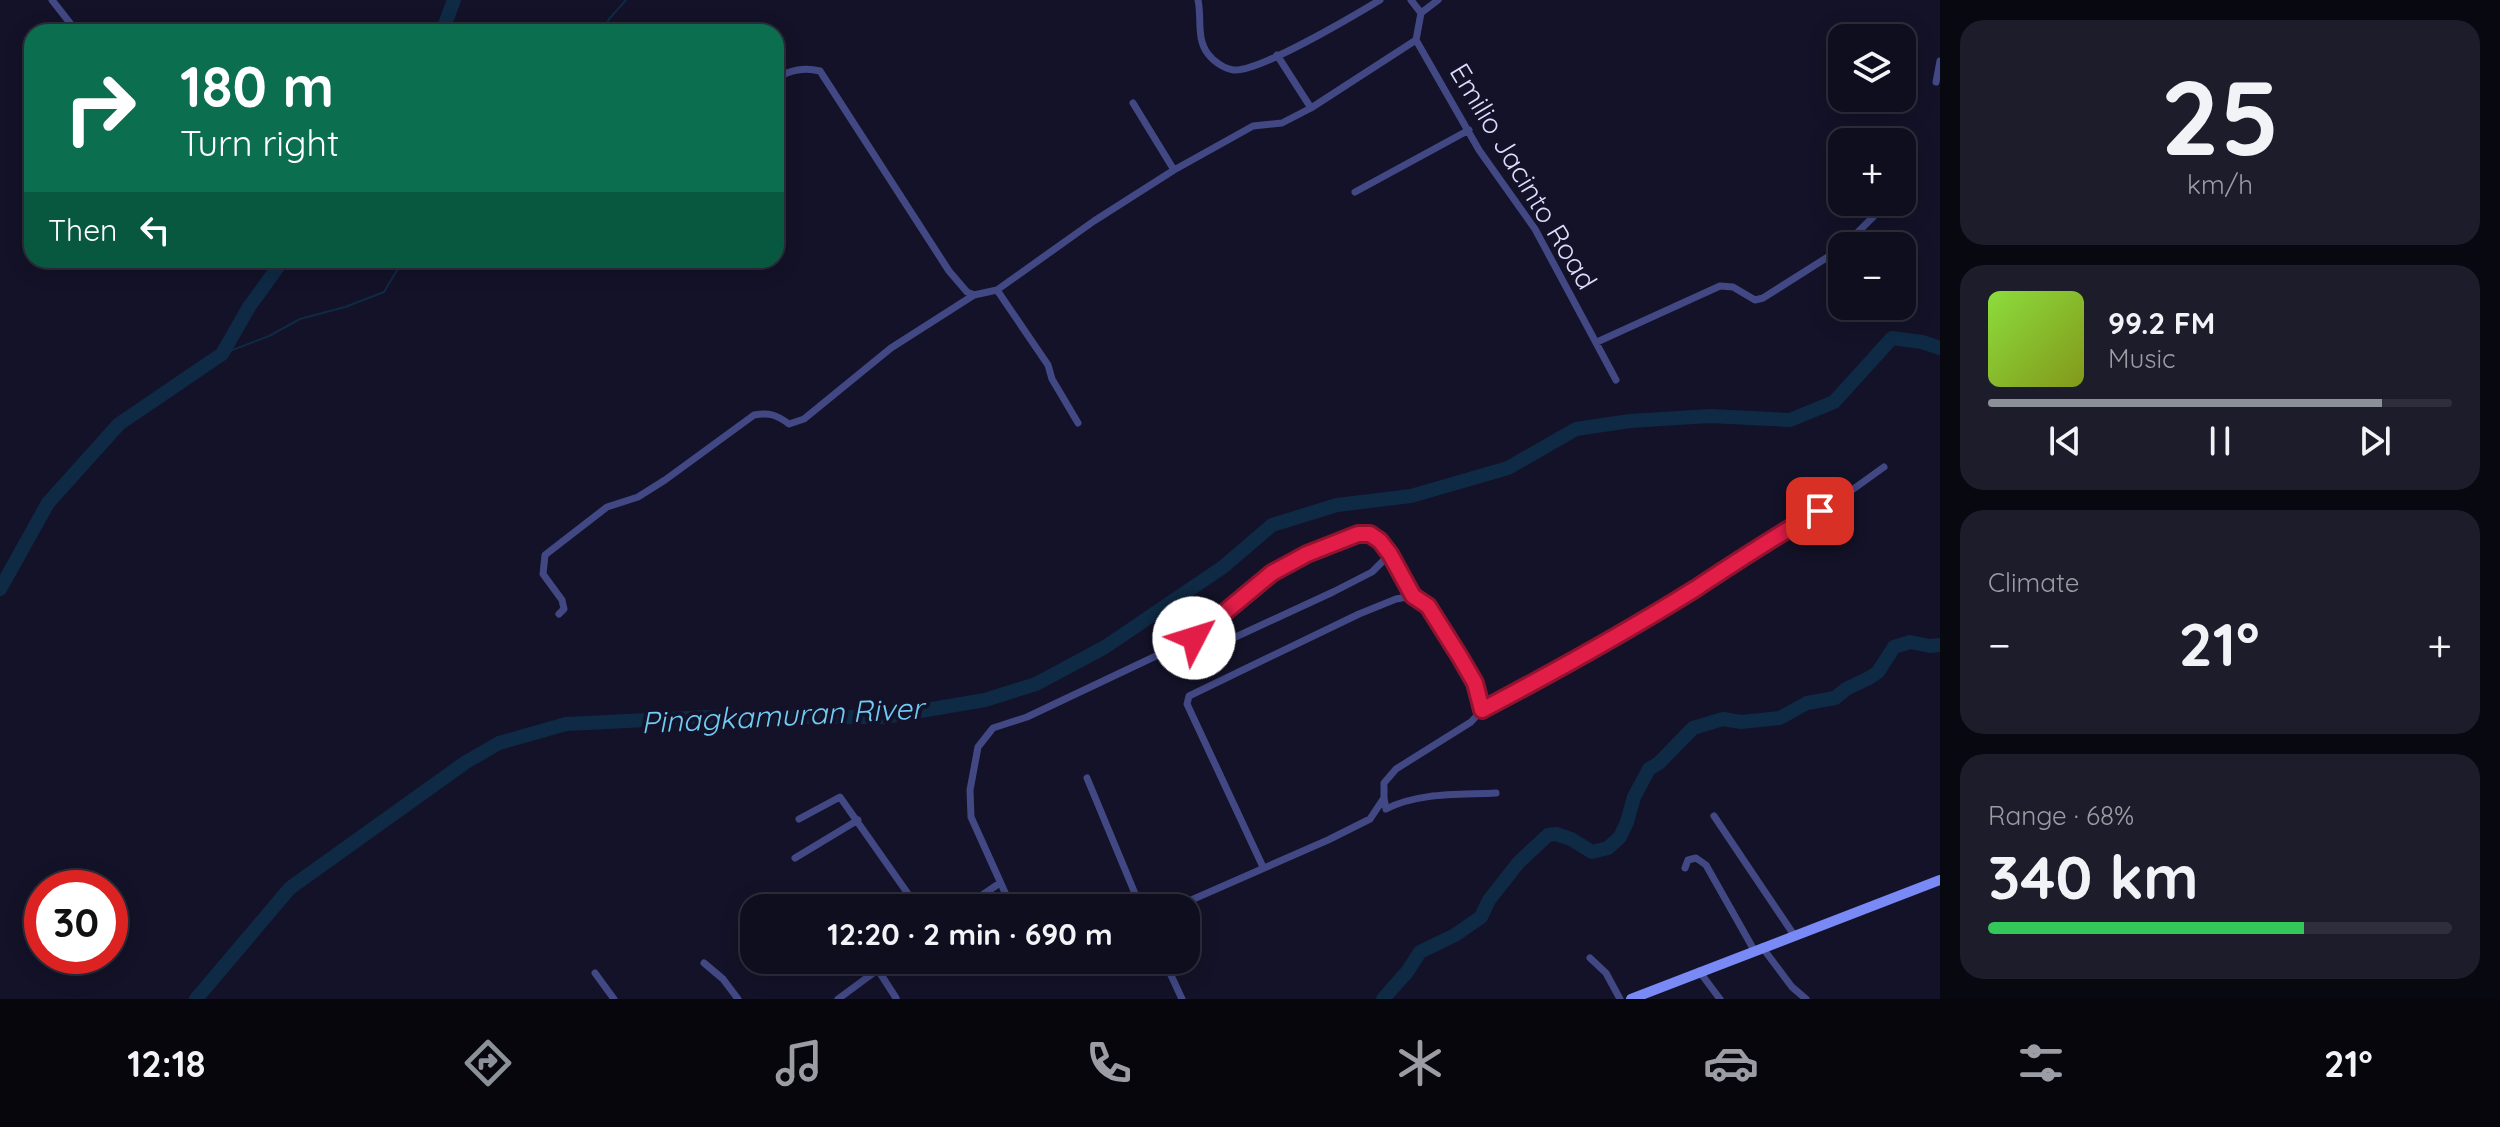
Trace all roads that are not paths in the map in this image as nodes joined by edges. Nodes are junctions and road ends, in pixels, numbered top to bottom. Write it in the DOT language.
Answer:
graph roads {
  1 [pos="52,0"];
  2 [pos="1198,0"];
  3 [pos="1380,0"];
  4 [pos="1411,0"];
  5 [pos="1438,0"];
  6 [pos="1421,13"];
  7 [pos="71,24"];
  8 [pos="1416,40"];
  9 [pos="1277,55"];
  10 [pos="1940,61"];
  11 [pos="784,75"];
  12 [pos="1936,82"];
  13 [pos="1133,103"];
  14 [pos="1311,108"];
  15 [pos="1469,130"];
  16 [pos="1174,170"];
  17 [pos="1355,192"];
  18 [pos="1874,216"];
  19 [pos="1858,232"];
  20 [pos="1828,257"];
  21 [pos="997,290"];
  22 [pos="974,295"];
  23 [pos="1597,342"];
  24 [pos="1616,380"];
  25 [pos="1078,423"];
  26 [pos="1884,467"];
  27 [pos="1390,554"];
  28 [pos="1413,596"];
  29 [pos="559,614"];
  30 [pos="1173,666"];
  31 [pos="1482,710"];
  32 [pos="1087,778"];
  33 [pos="1496,793"];
  34 [pos="1384,798"];
  35 [pos="1714,816"];
  36 [pos="799,819"];
  37 [pos="858,820"];
  38 [pos="795,858"];
  39 [pos="1263,867"];
  40 [pos="1685,868"];
  41 [pos="1940,880"];
  42 [pos="1000,883"];
  43 [pos="908,894"];
  44 [pos="984,894"];
  45 [pos="1005,894"];
  46 [pos="1135,894"];
  47 [pos="1200,896"];
  48 [pos="1794,935"];
  49 [pos="1758,949"];
  50 [pos="1590,958"];
  51 [pos="704,963"];
  52 [pos="1699,971"];
  53 [pos="595,973"];
  54 [pos="872,974"];
  55 [pos="881,974"];
  56 [pos="1170,974"];
  57 [pos="896,998"];
  58 [pos="614,999"];
  59 [pos="738,999"];
  60 [pos="838,999"];
  61 [pos="1182,999"];
  62 [pos="1620,999"];
  63 [pos="1631,999"];
  64 [pos="1720,999"];
  65 [pos="1806,999"];
  1 -- 7 [label="street"];
  2 -- 9 [label="street"];
  3 -- 9 [label="street"];
  4 -- 6 [label="street"];
  5 -- 6 [label="street"];
  6 -- 8 [label="street"];
  8 -- 14 [label="street"];
  8 -- 15 [label="street, Emilio Jacinto Road"];
  9 -- 14 [label="street"];
  10 -- 12 [label="street"];
  11 -- 22 [label="street"];
  13 -- 16 [label="street"];
  14 -- 16 [label="street"];
  15 -- 17 [label="street"];
  15 -- 23 [label="street, Emilio Jacinto Road"];
  16 -- 21 [label="street"];
  18 -- 19 [label="street"];
  20 -- 23 [label="street"];
  21 -- 22 [label="street"];
  21 -- 25 [label="street"];
  22 -- 29 [label="street"];
  23 -- 24 [label="street, Emilio Jacinto Road"];
  26 -- 31 [label="street"];
  27 -- 28 [label="street"];
  27 -- 30 [label="street"];
  27 -- 42 [label="street"];
  28 -- 31 [label="street"];
  28 -- 39 [label="street"];
  31 -- 34 [label="street"];
  32 -- 46 [label="street"];
  33 -- 34 [label="street"];
  34 -- 39 [label="street"];
  35 -- 48 [label="street"];
  36 -- 37 [label="street"];
  37 -- 38 [label="street"];
  37 -- 43 [label="street"];
  39 -- 47 [label="street"];
  40 -- 49 [label="street"];
  41 -- 48 [label="street"];
  42 -- 44 [label="street"];
  42 -- 45 [label="street"];
  48 -- 49 [label="street"];
  49 -- 52 [label="street"];
  49 -- 65 [label="street"];
  50 -- 62 [label="street"];
  51 -- 59 [label="street"];
  52 -- 63 [label="street"];
  52 -- 64 [label="street"];
  53 -- 58 [label="street"];
  54 -- 60 [label="street"];
  55 -- 57 [label="street"];
  56 -- 61 [label="street"];
}
